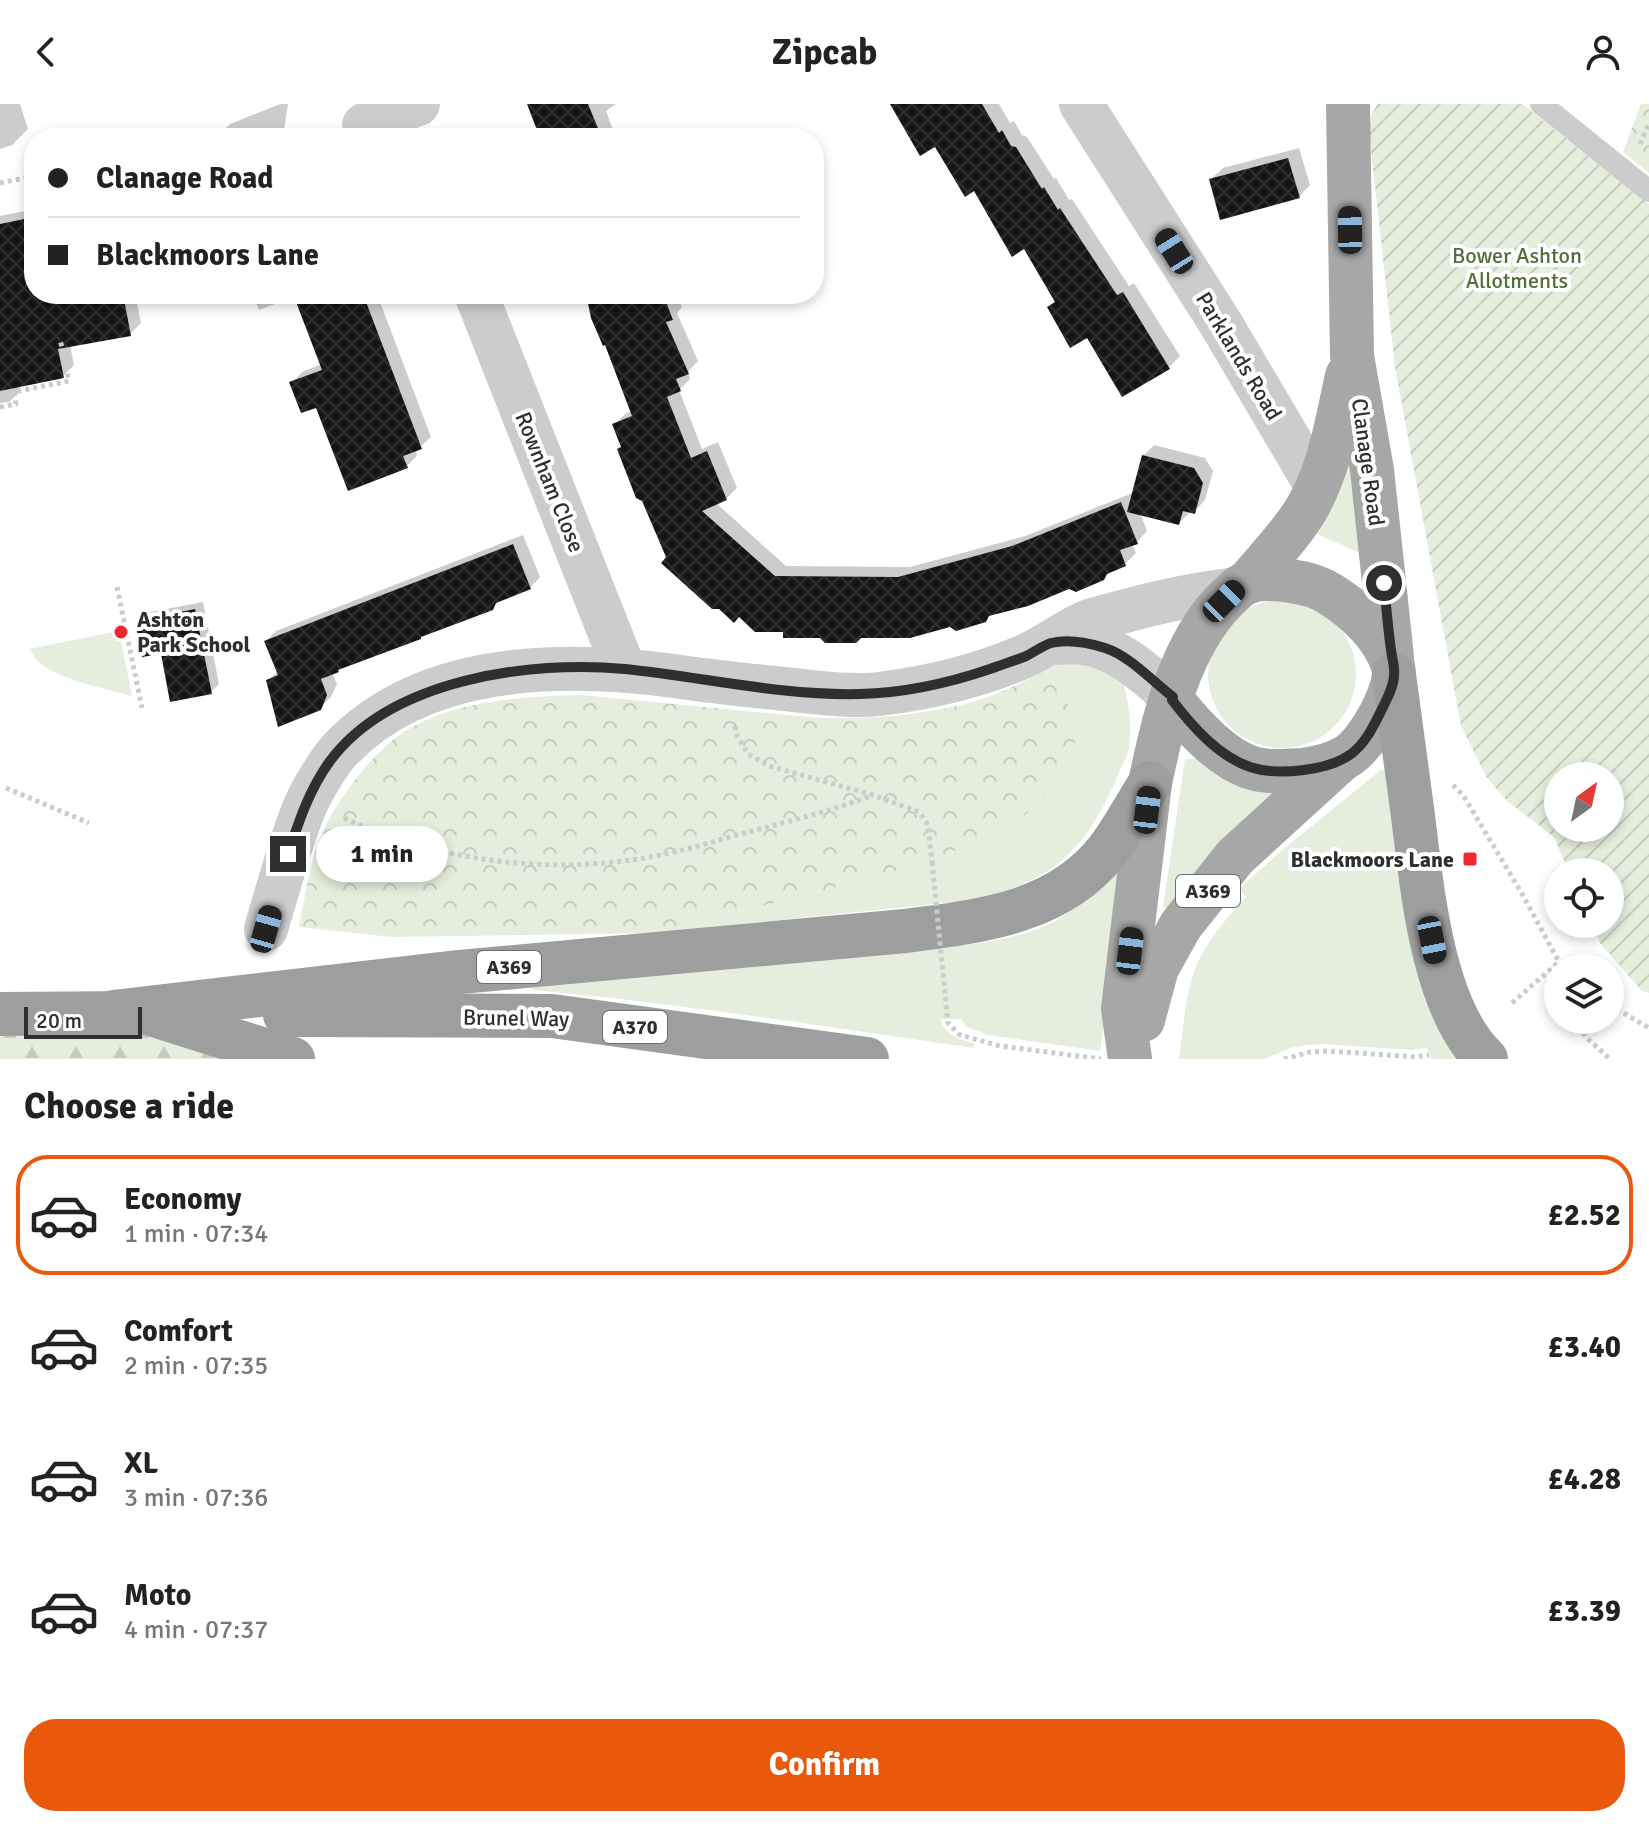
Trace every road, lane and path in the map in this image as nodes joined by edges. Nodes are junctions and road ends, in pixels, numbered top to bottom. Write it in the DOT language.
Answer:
graph roads {
  1 [pos="1081,104"];
  2 [pos="1348,104"];
  3 [pos="1541,104"];
  4 [pos="24,178"];
  5 [pos="0,183"];
  6 [pos="1649,191"];
  7 [pos="480,304"];
  8 [pos="60,339"];
  9 [pos="1352,356"];
  10 [pos="0,407"];
  11 [pos="1317,487"];
  12 [pos="1242,586"];
  13 [pos="117,587"];
  14 [pos="1051,643"];
  15 [pos="624,669"];
  16 [pos="1393,669"];
  17 [pos="737,685"];
  18 [pos="1172,699"];
  19 [pos="142,708"];
  20 [pos="1341,760"];
  21 [pos="1150,783"];
  22 [pos="1450,783"];
  23 [pos="6,788"];
  24 [pos="873,795"];
  25 [pos="307,800"];
  26 [pos="89,823"];
  27 [pos="266,929"];
  28 [pos="1555,954"];
  29 [pos="1544,979"];
  30 [pos="1512,1003"];
  31 [pos="131,1012"];
  32 [pos="1624,1013"];
  33 [pos="0,1014"];
  34 [pos="402,1017"];
  35 [pos="1649,1028"];
  36 [pos="1584,1034"];
  37 [pos="1429,1055"];
  38 [pos="293,1059"];
  39 [pos="650,1059"];
  40 [pos="867,1059"];
  41 [pos="1101,1059"];
  42 [pos="1132,1059"];
  43 [pos="1284,1059"];
  44 [pos="1486,1059"];
  45 [pos="1610,1059"];
  1 -- 11 [label="street, Parklands Road"];
  2 -- 9 [label="main road, Clanage Road / A369"];
  3 -- 6 [label="lane"];
  4 -- 5 [label="path"];
  7 -- 15 [label="street, Rownham Close"];
  8 -- 10 [label="path"];
  9 -- 11 [label="main road, Clanage Road / A369"];
  9 -- 16 [label="main road, Clanage Road / A369"];
  11 -- 12 [label="main road, Clanage Road / A369"];
  12 -- 14 [label="street"];
  12 -- 16 [label="main road"];
  12 -- 18 [label="main road, A369"];
  13 -- 19 [label="path"];
  14 -- 17 [label="street"];
  14 -- 18 [label="street"];
  15 -- 17 [label="street"];
  15 -- 25 [label="street"];
  16 -- 20 [label="main road"];
  16 -- 44 [label="highway"];
  17 -- 24 [label="path"];
  18 -- 20 [label="main road"];
  18 -- 21 [label="main road, A369"];
  20 -- 42 [label="main road, A369"];
  21 -- 31 [label="highway, A369"];
  21 -- 42 [label="main road, A369"];
  22 -- 28 [label="path"];
  23 -- 26 [label="path"];
  24 -- 25 [label="path"];
  24 -- 41 [label="path, bridge"];
  25 -- 27 [label="street"];
  29 -- 30 [label="path"];
  31 -- 33 [label="highway, Brunel Way / A370"];
  31 -- 34 [label="highway, Brunel Way / A370"];
  31 -- 38 [label="highway"];
  32 -- 35 [label="path"];
  34 -- 39 [label="highway, Brunel Way / A370"];
  34 -- 40 [label="highway, Brunel Way / A370"];
  36 -- 45 [label="path"];
  37 -- 43 [label="path"];
}
